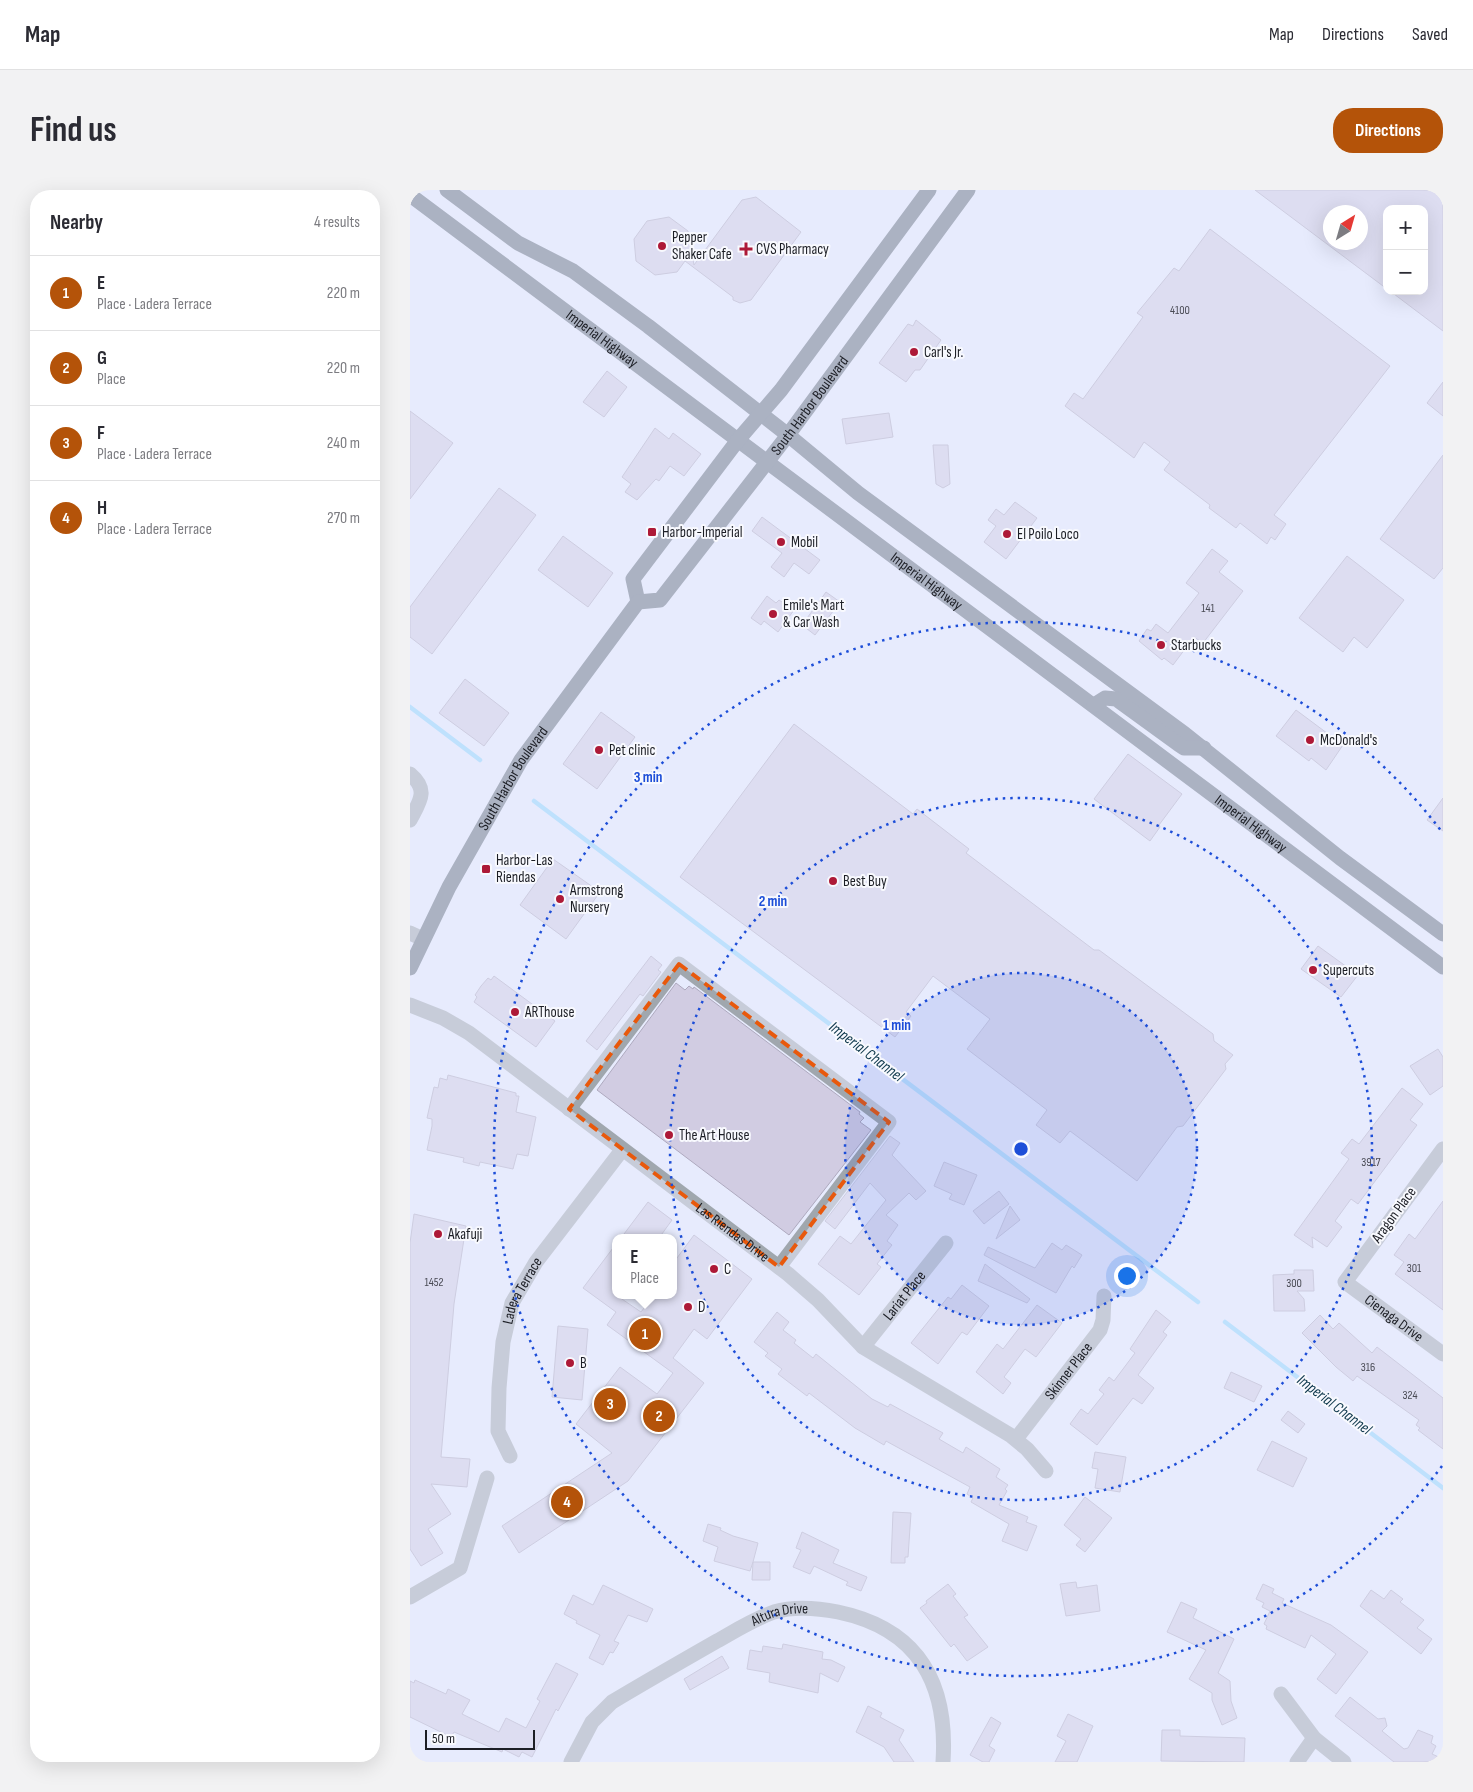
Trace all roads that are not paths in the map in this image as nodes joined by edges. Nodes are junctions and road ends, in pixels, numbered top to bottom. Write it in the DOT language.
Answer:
graph roads {
  1 [pos="447,190"];
  2 [pos="929,190"];
  3 [pos="968,190"];
  4 [pos="410,195"];
  5 [pos="760,415"];
  6 [pos="788,435"];
  7 [pos="738,440"];
  8 [pos="766,461"];
  9 [pos="638,602"];
  10 [pos="1094,705"];
  11 [pos="1204,748"];
  12 [pos="410,774"];
  13 [pos="410,820"];
  14 [pos="1443,934"];
  15 [pos="416,936"];
  16 [pos="1443,967"];
  17 [pos="410,968"];
  18 [pos="410,1005"];
  19 [pos="569,1109"];
  20 [pos="1443,1148"];
  21 [pos="622,1150"];
  22 [pos="946,1242"];
  23 [pos="779,1267"];
  24 [pos="1345,1282"];
  25 [pos="1104,1296"];
  26 [pos="864,1347"];
  27 [pos="1443,1354"];
  28 [pos="1016,1439"];
  29 [pos="510,1456"];
  30 [pos="1046,1472"];
  31 [pos="488,1478"];
  32 [pos="410,1597"];
  33 [pos="1281,1694"];
  34 [pos="1314,1738"];
  35 [pos="571,1762"];
  36 [pos="943,1762"];
  37 [pos="1297,1762"];
  38 [pos="1344,1762"];
  1 -- 5 [label="main road, Imperial Highway"];
  2 -- 5 [label="main road, South Harbor Boulevard"];
  3 -- 6 [label="main road, South Harbor Boulevard"];
  4 -- 7 [label="main road, Imperial Highway"];
  5 -- 6 [label="main road, Imperial Highway"];
  5 -- 7 [label="main road, South Harbor Boulevard"];
  6 -- 8 [label="main road, South Harbor Boulevard"];
  6 -- 11 [label="main road, Imperial Highway"];
  7 -- 8 [label="main road, Imperial Highway"];
  7 -- 9 [label="main road, South Harbor Boulevard"];
  8 -- 9 [label="main road, South Harbor Boulevard"];
  8 -- 10 [label="main road, Imperial Highway"];
  9 -- 15 [label="main road, South Harbor Boulevard"];
  10 -- 11 [label="main road"];
  10 -- 16 [label="main road, Imperial Highway"];
  11 -- 14 [label="main road, Imperial Highway"];
  12 -- 13 [label="street"];
  15 -- 17 [label="main road, South Harbor Boulevard"];
  18 -- 19 [label="street, Las Riendas Drive"];
  19 -- 21 [label="street, Las Riendas Drive"];
  19 -- 23 [label="street"];
  20 -- 24 [label="street, Aragon Place"];
  21 -- 23 [label="street, Las Riendas Drive"];
  21 -- 29 [label="street, Ladera Terrace"];
  22 -- 26 [label="street, Lariat Place"];
  23 -- 26 [label="street, Las Riendas Drive"];
  24 -- 27 [label="street, Cienaga Drive"];
  25 -- 28 [label="street, Skinner Place"];
  26 -- 28 [label="street, Las Riendas Drive"];
  28 -- 30 [label="street, Las Riendas Drive"];
  31 -- 32 [label="street"];
  33 -- 34 [label="street"];
  34 -- 37 [label="street"];
  34 -- 38 [label="street"];
  35 -- 36 [label="street, Altura Drive"];
}
